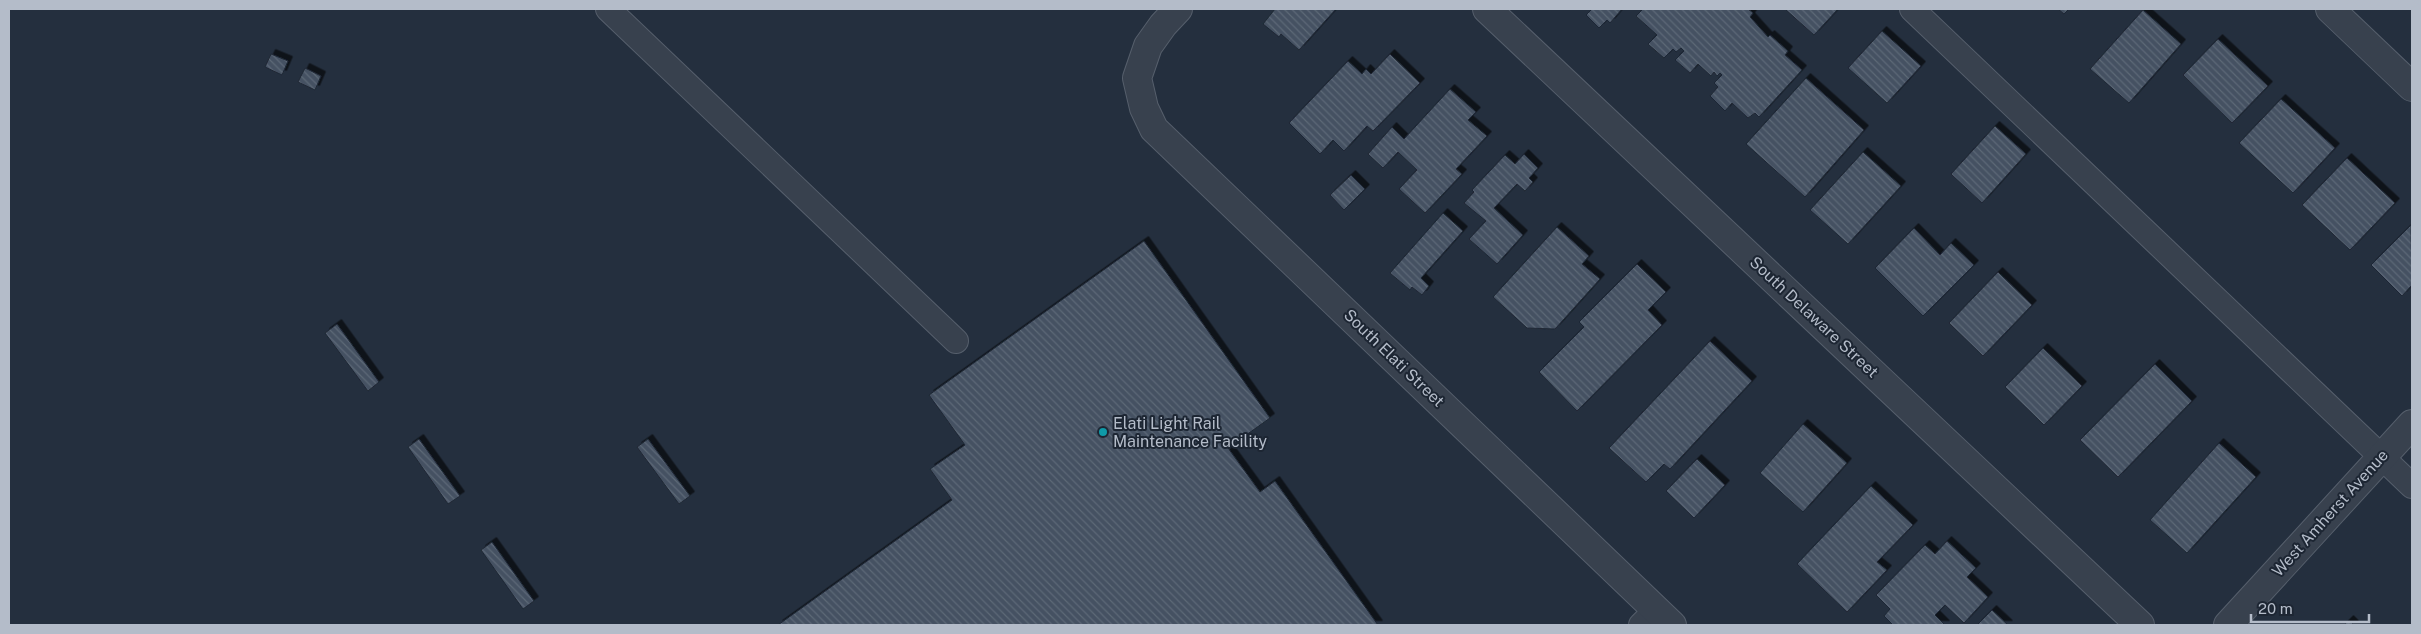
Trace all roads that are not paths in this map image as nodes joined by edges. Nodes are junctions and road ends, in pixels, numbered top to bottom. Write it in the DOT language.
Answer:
graph roads {
  1 [pos="608,9"];
  2 [pos="1178,9"];
  3 [pos="1487,9"];
  4 [pos="1912,9"];
  5 [pos="2330,9"];
  6 [pos="2412,87"];
  7 [pos="956,341"];
  8 [pos="2412,424"];
  9 [pos="2381,457"];
  10 [pos="2412,486"];
  11 [pos="1656,620"];
  12 [pos="2140,625"];
  13 [pos="2228,625"];
  1 -- 7 [label="lane"];
  2 -- 11 [label="street, South Elati Street"];
  3 -- 12 [label="street, South Delaware Street"];
  4 -- 9 [label="lane"];
  5 -- 6 [label="street"];
  8 -- 9 [label="street, West Amherst Avenue"];
  9 -- 10 [label="lane"];
  9 -- 13 [label="street, West Amherst Avenue"];
}
